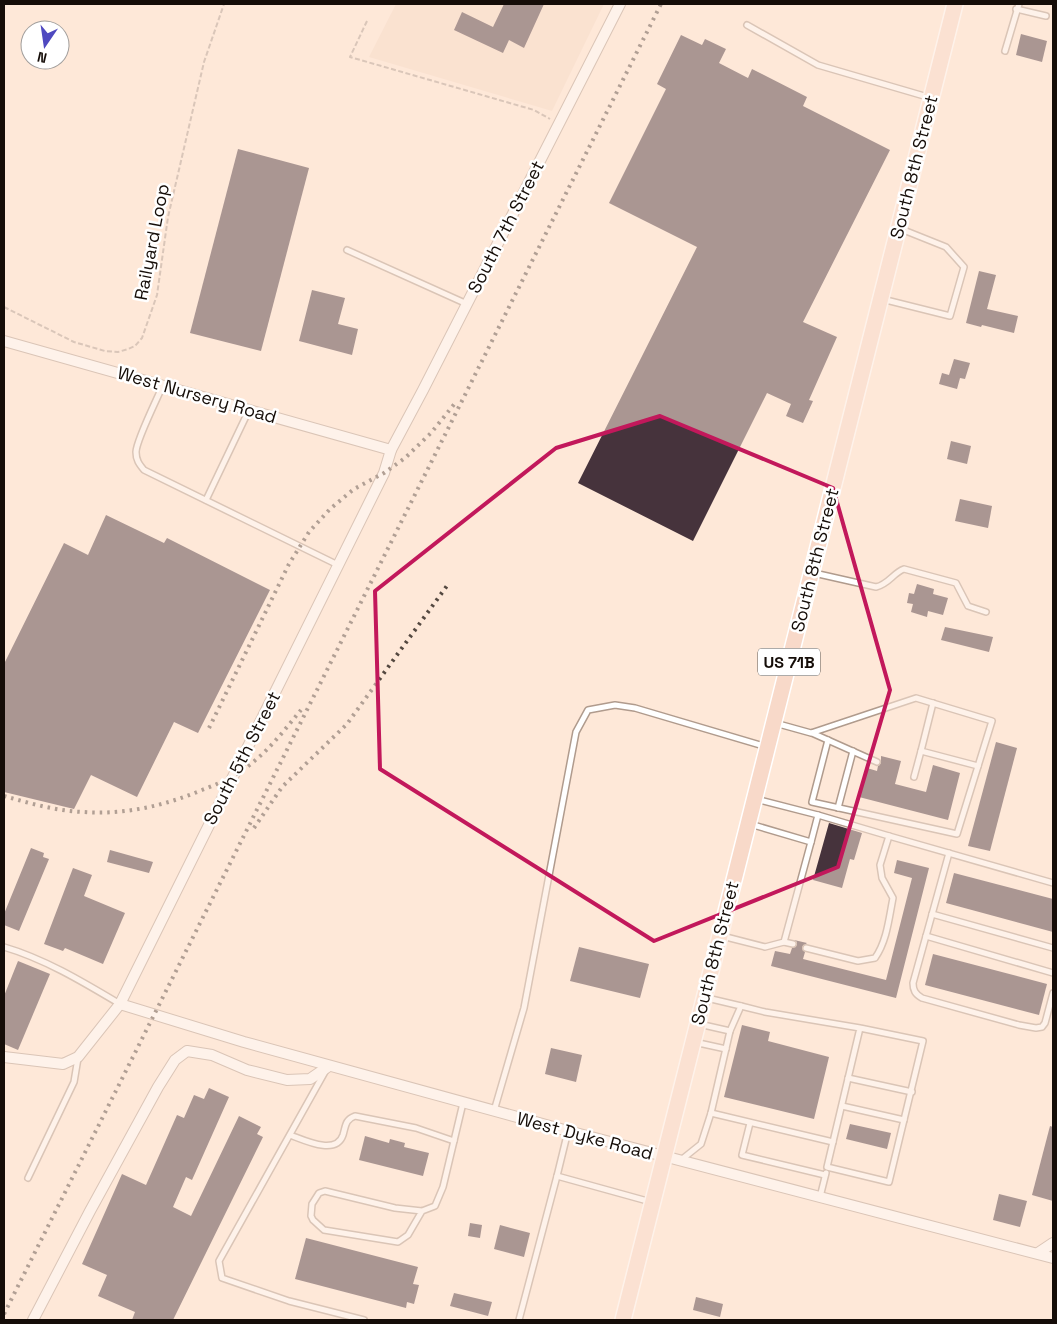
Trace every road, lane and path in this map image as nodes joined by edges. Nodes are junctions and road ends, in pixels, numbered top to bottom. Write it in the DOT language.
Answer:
graph roads {
  1 [pos="224,4"];
  2 [pos="620,4"];
  3 [pos="955,4"];
  4 [pos="1018,7"];
  5 [pos="1046,16"];
  6 [pos="367,21"];
  7 [pos="747,25"];
  8 [pos="1005,51"];
  9 [pos="931,98"];
  10 [pos="559,124"];
  11 [pos="898,228"];
  12 [pos="347,250"];
  13 [pos="881,299"];
  14 [pos="467,304"];
  15 [pos="4,307"];
  16 [pos="4,341"];
  17 [pos="163,386"];
  18 [pos="249,410"];
  19 [pos="391,450"];
  20 [pos="206,500"];
  21 [pos="338,565"];
  22 [pos="812,572"];
  23 [pos="986,612"];
  24 [pos="933,703"];
  25 [pos="774,722"];
  26 [pos="811,733"];
  27 [pos="828,740"];
  28 [pos="767,748"];
  29 [pos="853,751"];
  30 [pos="921,751"];
  31 [pos="877,762"];
  32 [pos="978,766"];
  33 [pos="914,778"];
  34 [pos="754,799"];
  35 [pos="838,808"];
  36 [pos="818,814"];
  37 [pos="748,824"];
  38 [pos="889,836"];
  39 [pos="811,842"];
  40 [pos="949,853"];
  41 [pos="1053,883"];
  42 [pos="932,914"];
  43 [pos="719,936"];
  44 [pos="926,936"];
  45 [pos="784,942"];
  46 [pos="793,944"];
  47 [pos="4,947"];
  48 [pos="806,948"];
  49 [pos="1053,948"];
  50 [pos="1053,973"];
  51 [pos="1053,993"];
  52 [pos="704,998"];
  53 [pos="120,1004"];
  54 [pos="741,1006"];
  55 [pos="697,1024"];
  56 [pos="860,1028"];
  57 [pos="730,1032"];
  58 [pos="693,1042"];
  59 [pos="726,1050"];
  60 [pos="4,1057"];
  61 [pos="78,1057"];
  62 [pos="329,1066"];
  63 [pos="848,1078"];
  64 [pos="912,1092"];
  65 [pos="464,1102"];
  66 [pos="842,1106"];
  67 [pos="494,1111"];
  68 [pos="711,1113"];
  69 [pos="904,1120"];
  70 [pos="750,1123"];
  71 [pos="568,1131"];
  72 [pos="290,1136"];
  73 [pos="454,1141"];
  74 [pos="833,1142"];
  75 [pos="664,1157"];
  76 [pos="681,1160"];
  77 [pos="827,1167"];
  78 [pos="825,1175"];
  79 [pos="557,1176"];
  80 [pos="28,1178"];
  81 [pos="820,1197"];
  82 [pos="652,1202"];
  83 [pos="422,1211"];
  84 [pos="1053,1243"];
  85 [pos="1038,1253"];
  86 [pos="1053,1258"];
  87 [pos="34,1320"];
  88 [pos="364,1320"];
  89 [pos="519,1320"];
  90 [pos="623,1320"];
  1 -- 15 [label="path, Railyard Loop"];
  2 -- 10 [label="street, South 7th Street"];
  3 -- 9 [label="main road, South 8th Street / US 71B"];
  4 -- 5 [label="lane"];
  4 -- 8 [label="lane"];
  6 -- 10 [label="path"];
  7 -- 9 [label="lane"];
  9 -- 11 [label="main road, South 8th Street / US 71B"];
  10 -- 14 [label="street, South 7th Street"];
  11 -- 13 [label="main road, South 8th Street / US 71B"];
  11 -- 13 [label="lane"];
  12 -- 14 [label="lane"];
  13 -- 22 [label="main road, South 8th Street / US 71B"];
  14 -- 19 [label="street, South 7th Street"];
  16 -- 17 [label="street, West Nursery Road"];
  17 -- 18 [label="street, West Nursery Road"];
  17 -- 20 [label="lane"];
  18 -- 19 [label="street, West Nursery Road"];
  18 -- 20 [label="lane"];
  19 -- 21 [label="street, South 5th Street"];
  20 -- 21 [label="lane"];
  21 -- 53 [label="street, South 5th Street"];
  22 -- 23 [label="lane"];
  22 -- 25 [label="main road, South 8th Street / US 71B"];
  24 -- 26 [label="lane"];
  24 -- 30 [label="lane"];
  24 -- 32 [label="lane"];
  25 -- 26 [label="lane"];
  25 -- 28 [label="main road, South 8th Street / US 71B"];
  26 -- 27 [label="lane"];
  27 -- 29 [label="lane"];
  27 -- 35 [label="lane"];
  28 -- 34 [label="main road, South 8th Street / US 71B"];
  28 -- 67 [label="lane"];
  29 -- 31 [label="lane"];
  29 -- 35 [label="lane"];
  30 -- 32 [label="lane"];
  30 -- 33 [label="lane"];
  32 -- 35 [label="lane"];
  34 -- 36 [label="lane"];
  34 -- 37 [label="main road, South 8th Street / US 71B"];
  36 -- 38 [label="lane"];
  36 -- 39 [label="lane"];
  37 -- 39 [label="lane"];
  37 -- 43 [label="main road, South 8th Street / US 71B"];
  38 -- 40 [label="lane"];
  38 -- 48 [label="lane"];
  39 -- 45 [label="lane"];
  40 -- 41 [label="lane"];
  40 -- 42 [label="lane"];
  42 -- 44 [label="lane"];
  42 -- 49 [label="lane"];
  43 -- 45 [label="lane"];
  43 -- 52 [label="main road, South 8th Street / US 71B"];
  44 -- 50 [label="lane"];
  44 -- 51 [label="lane"];
  45 -- 46 [label="lane"];
  47 -- 53 [label="lane"];
  52 -- 54 [label="lane"];
  52 -- 55 [label="main road, South 8th Street / US 71B"];
  53 -- 61 [label="street, South 5th Street"];
  53 -- 62 [label="street, West Dyke Road"];
  54 -- 56 [label="lane"];
  54 -- 57 [label="lane"];
  55 -- 57 [label="lane"];
  55 -- 58 [label="main road, South 8th Street / US 71B"];
  56 -- 63 [label="lane"];
  56 -- 64 [label="lane"];
  57 -- 59 [label="lane"];
  58 -- 59 [label="lane"];
  58 -- 75 [label="main road, South 8th Street / US 71B"];
  59 -- 68 [label="lane"];
  60 -- 61 [label="street"];
  61 -- 80 [label="lane"];
  62 -- 65 [label="street, West Dyke Road"];
  62 -- 72 [label="lane"];
  62 -- 87 [label="street"];
  63 -- 64 [label="lane"];
  63 -- 66 [label="lane"];
  64 -- 69 [label="lane"];
  65 -- 67 [label="street, West Dyke Road"];
  65 -- 73 [label="lane"];
  66 -- 69 [label="lane"];
  66 -- 74 [label="lane"];
  67 -- 71 [label="street, West Dyke Road"];
  68 -- 70 [label="lane"];
  68 -- 76 [label="lane"];
  69 -- 77 [label="lane"];
  70 -- 74 [label="lane"];
  70 -- 78 [label="lane"];
  71 -- 75 [label="street, West Dyke Road"];
  71 -- 79 [label="lane"];
  72 -- 73 [label="lane"];
  72 -- 88 [label="lane"];
  73 -- 83 [label="lane"];
  74 -- 77 [label="lane"];
  75 -- 76 [label="street, West Dyke Road"];
  75 -- 82 [label="main road, South 8th Street / US 71B"];
  76 -- 81 [label="street, West Dyke Road"];
  77 -- 78 [label="lane"];
  78 -- 81 [label="lane"];
  79 -- 82 [label="lane"];
  79 -- 89 [label="lane"];
  81 -- 85 [label="street, West Dyke Road"];
  82 -- 90 [label="main road, South 8th Street / US 71B"];
  83 -- 83 [label="lane"];
  84 -- 85 [label="street"];
  85 -- 86 [label="street, West Dyke Road"];
}
